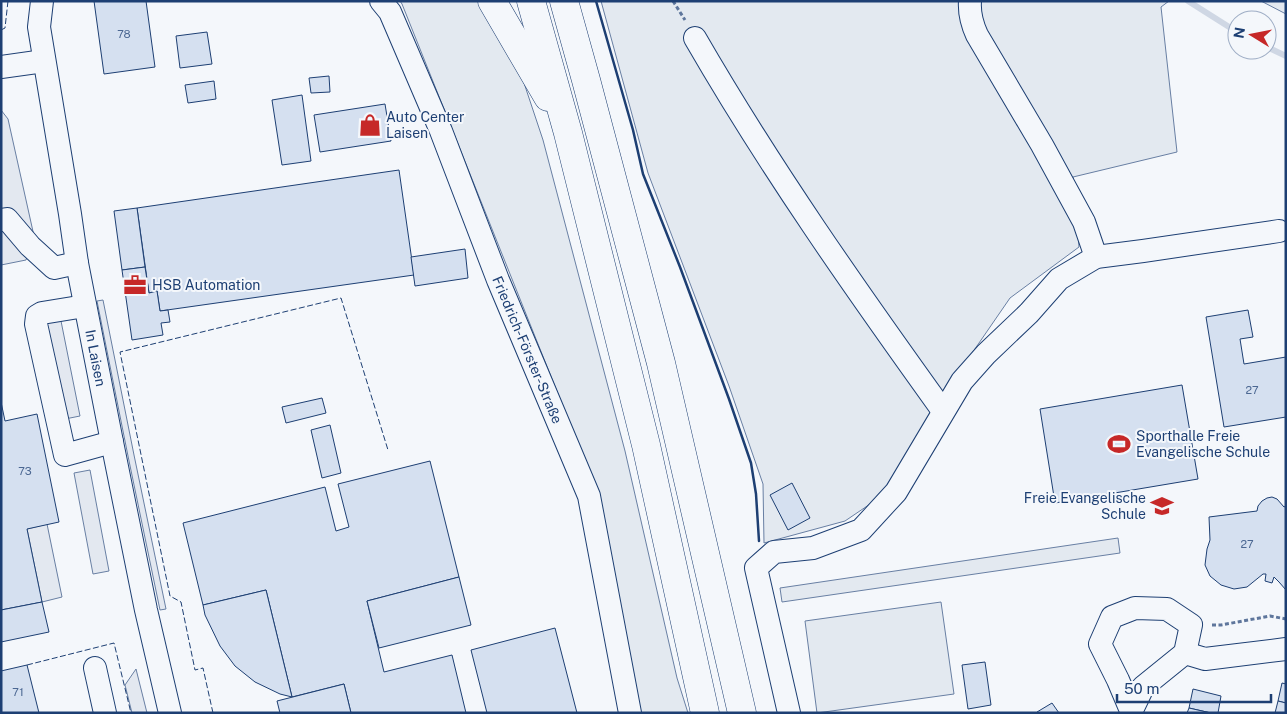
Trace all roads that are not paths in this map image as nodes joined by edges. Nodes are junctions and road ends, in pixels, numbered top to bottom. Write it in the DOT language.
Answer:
graph roads {
  1 [pos="42,1"];
  2 [pos="381,1"];
  3 [pos="492,1"];
  4 [pos="531,1"];
  5 [pos="564,1"];
  6 [pos="580,1"];
  7 [pos="970,1"];
  8 [pos="695,38"];
  9 [pos="44,61"];
  10 [pos="1,67"];
  11 [pos="586,80"];
  12 [pos="568,133"];
  13 [pos="1,220"];
  14 [pos="1279,231"];
  15 [pos="1096,257"];
  16 [pos="77,264"];
  17 [pos="85,306"];
  18 [pos="943,411"];
  19 [pos="112,442"];
  20 [pos="1286,648"];
  21 [pos="1185,653"];
  22 [pos="95,668"];
  23 [pos="1132,712"];
  24 [pos="105,713"];
  25 [pos="170,713"];
  26 [pos="630,713"];
  27 [pos="705,713"];
  28 [pos="742,713"];
  29 [pos="789,713"];
  1 -- 9 [label="street, In Laisen"];
  2 -- 26 [label="street, Friedrich-Förster-Straße"];
  3 -- 12 [label="highway"];
  4 -- 12 [label="highway"];
  5 -- 11 [label="highway"];
  6 -- 11 [label="highway"];
  7 -- 15 [label="street"];
  8 -- 18 [label="street"];
  9 -- 10 [label="street"];
  9 -- 16 [label="street, In Laisen"];
  11 -- 28 [label="highway"];
  12 -- 27 [label="highway"];
  13 -- 16 [label="street"];
  14 -- 15 [label="street"];
  15 -- 18 [label="street"];
  16 -- 17 [label="street, In Laisen"];
  17 -- 19 [label="street, In Laisen"];
  17 -- 19 [label="street"];
  18 -- 29 [label="street"];
  19 -- 25 [label="street, In Laisen"];
  20 -- 21 [label="street"];
  21 -- 23 [label="street"];
  21 -- 23 [label="street"];
  22 -- 24 [label="street"];
}
